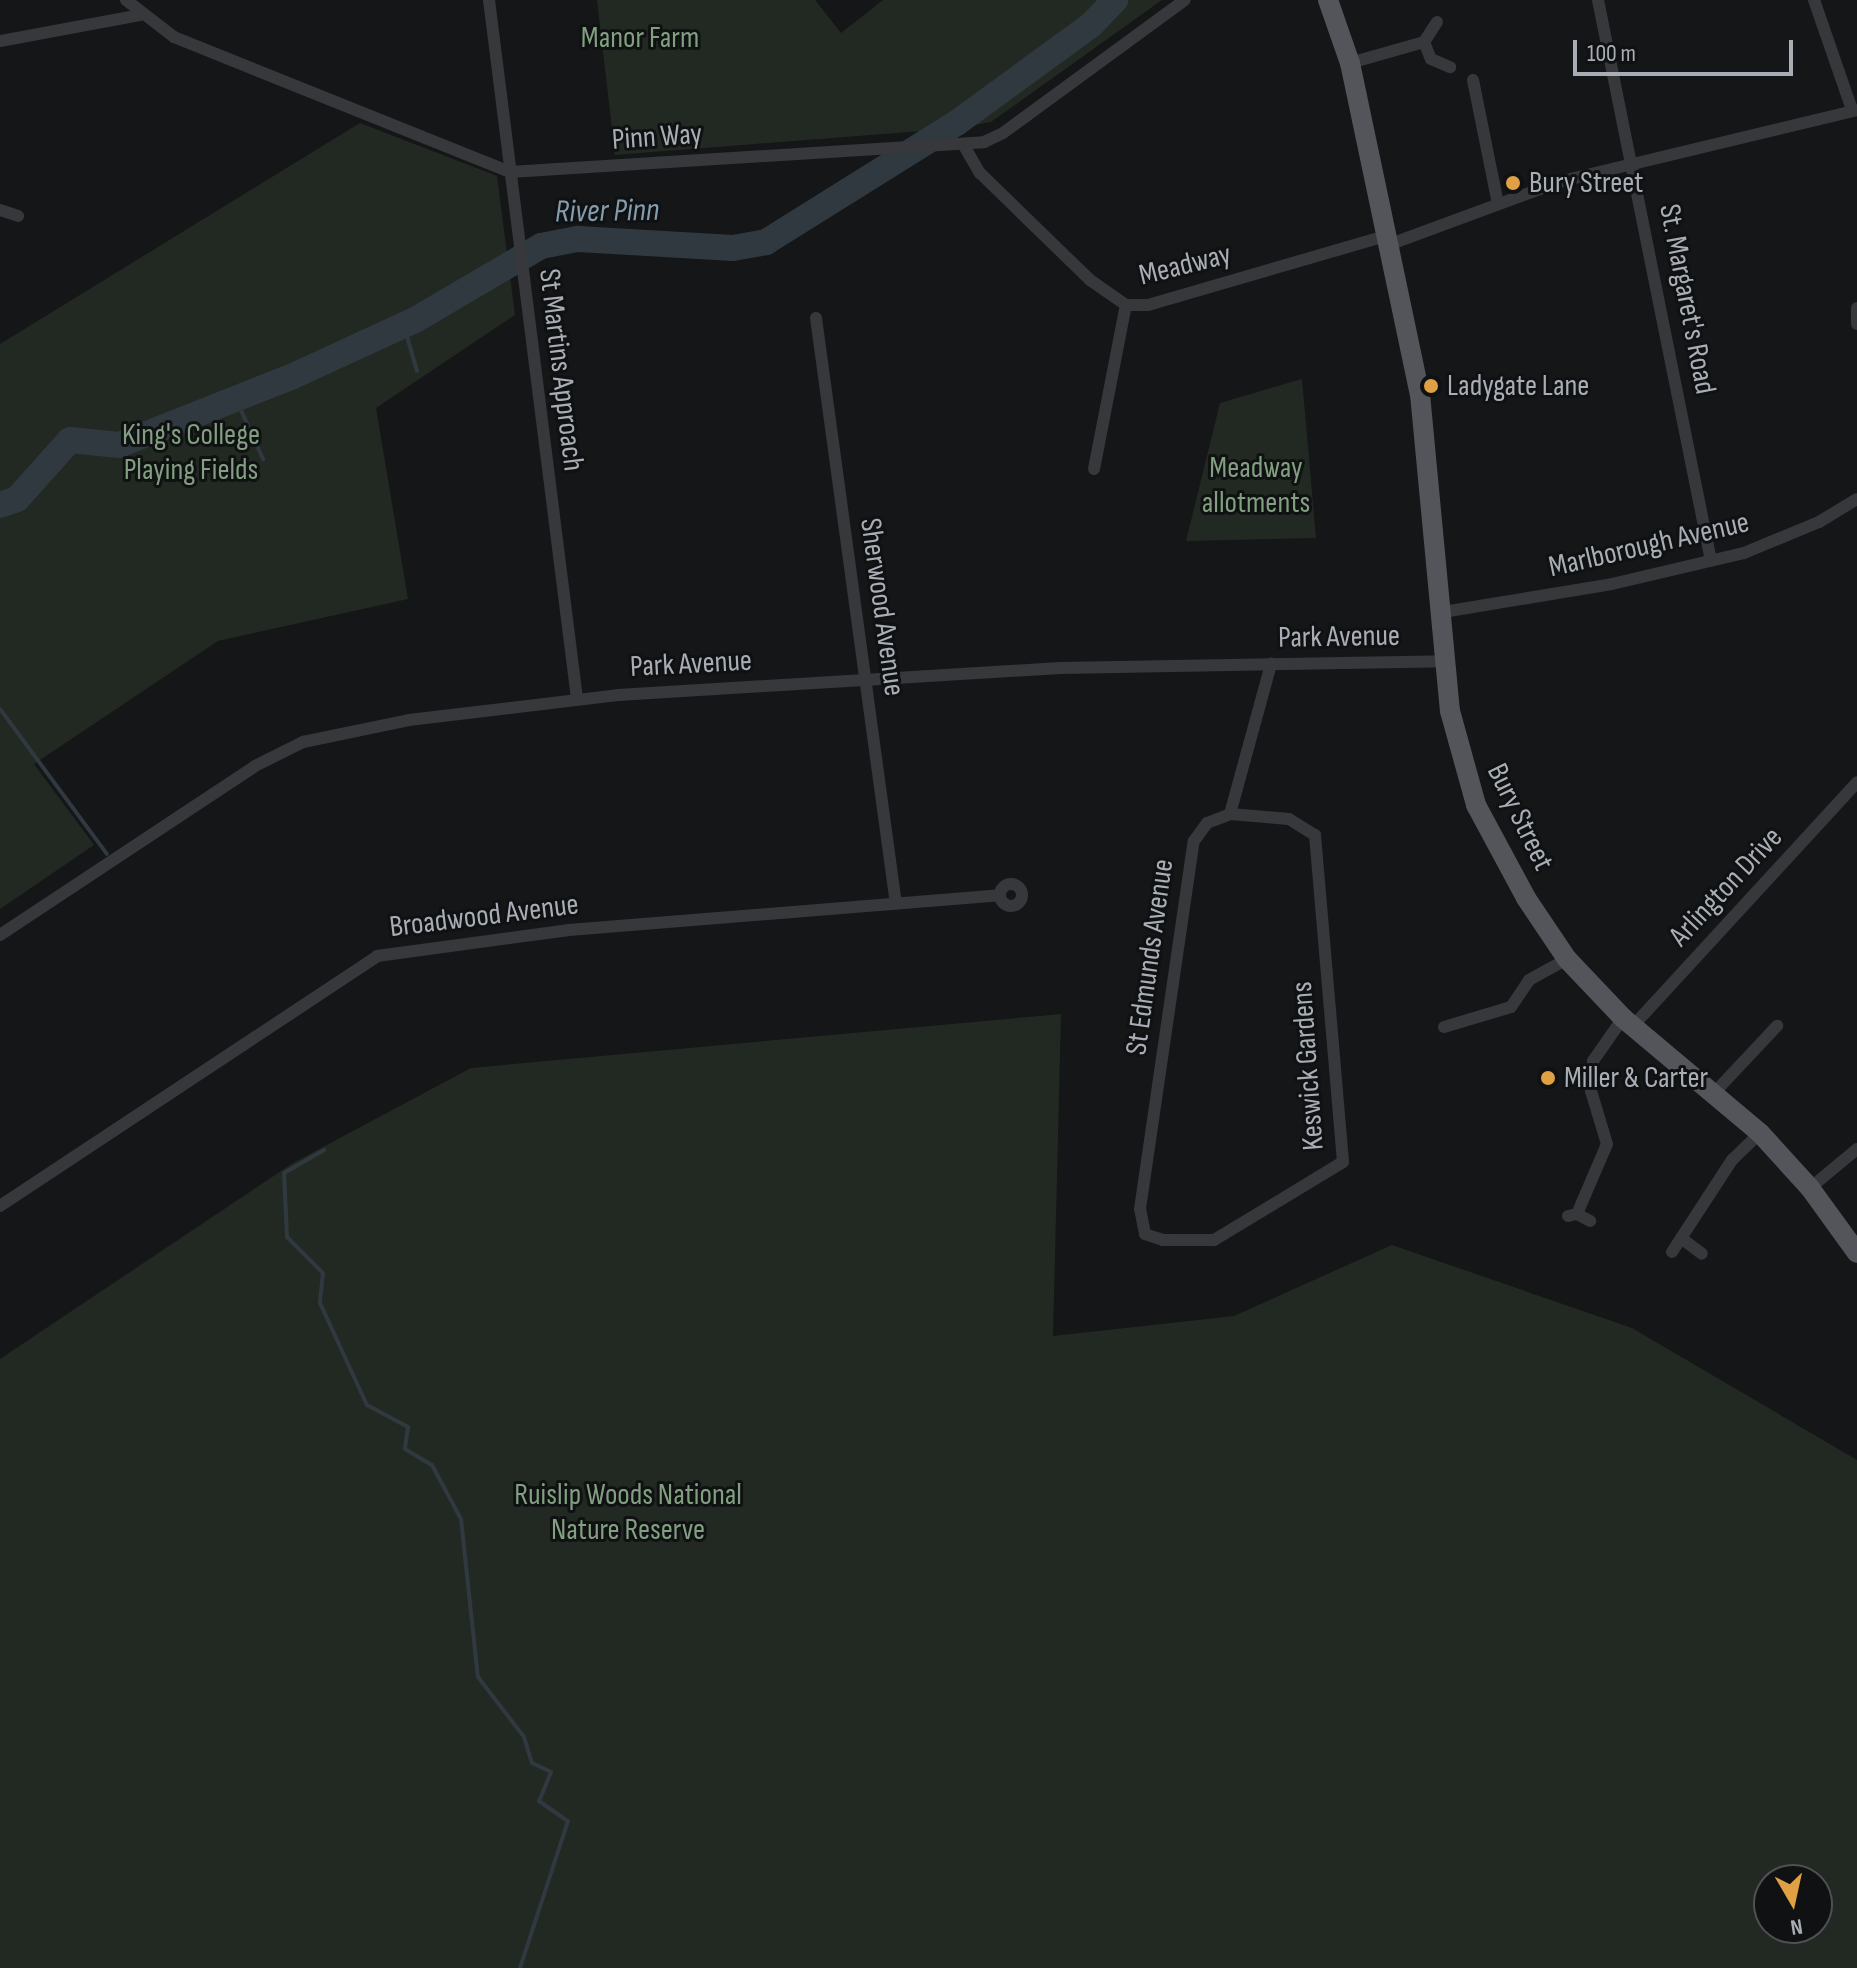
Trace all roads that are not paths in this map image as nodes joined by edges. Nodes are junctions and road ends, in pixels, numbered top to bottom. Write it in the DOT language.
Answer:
graph roads {
  1 [pos="126,0"];
  2 [pos="489,0"];
  3 [pos="1185,0"];
  4 [pos="1328,0"];
  5 [pos="1598,0"];
  6 [pos="1814,0"];
  7 [pos="140,15"];
  8 [pos="1437,22"];
  9 [pos="0,41"];
  10 [pos="1424,42"];
  11 [pos="1350,63"];
  12 [pos="1450,67"];
  13 [pos="1473,80"];
  14 [pos="1854,110"];
  15 [pos="957,143"];
  16 [pos="1634,162"];
  17 [pos="510,172"];
  18 [pos="1498,204"];
  19 [pos="0,210"];
  20 [pos="18,216"];
  21 [pos="1387,240"];
  22 [pos="1126,305"];
  23 [pos="1857,308"];
  24 [pos="816,318"];
  25 [pos="1857,324"];
  26 [pos="1094,469"];
  27 [pos="1857,499"];
  28 [pos="1711,561"];
  29 [pos="1443,612"];
  30 [pos="1446,661"];
  31 [pos="1271,664"];
  32 [pos="865,679"];
  33 [pos="577,699"];
  34 [pos="1857,782"];
  35 [pos="1230,814"];
  36 [pos="1000,895"];
  37 [pos="896,904"];
  38 [pos="0,935"];
  39 [pos="1567,959"];
  40 [pos="1628,1022"];
  41 [pos="1777,1026"];
  42 [pos="1444,1027"];
  43 [pos="1715,1092"];
  44 [pos="1760,1133"];
  45 [pos="1857,1149"];
  46 [pos="1810,1188"];
  47 [pos="0,1206"];
  48 [pos="1590,1221"];
  49 [pos="1145,1234"];
  50 [pos="1681,1238"];
  51 [pos="1672,1252"];
  52 [pos="1857,1253"];
  53 [pos="1702,1254"];
  1 -- 7 [label="street, Pinn Way"];
  2 -- 17 [label="street, St Martins Approach"];
  3 -- 15 [label="street, Pinn Way"];
  4 -- 11 [label="main road, Bury Street"];
  5 -- 16 [label="street, St. Margaret's Road"];
  6 -- 14 [label="street"];
  7 -- 9 [label="street"];
  7 -- 17 [label="street, Pinn Way"];
  8 -- 10 [label="street"];
  10 -- 11 [label="street"];
  10 -- 12 [label="street"];
  11 -- 21 [label="main road, Bury Street"];
  13 -- 18 [label="street"];
  14 -- 16 [label="street"];
  15 -- 17 [label="street, Pinn Way"];
  15 -- 22 [label="street, Meadway"];
  16 -- 18 [label="street"];
  16 -- 28 [label="street, St. Margaret's Road"];
  17 -- 33 [label="street, St Martins Approach"];
  18 -- 21 [label="street"];
  19 -- 20 [label="street"];
  21 -- 22 [label="street, Meadway"];
  21 -- 29 [label="main road, Bury Street"];
  22 -- 26 [label="street"];
  23 -- 25 [label="street"];
  24 -- 32 [label="street, Sherwood Avenue"];
  27 -- 28 [label="street, Marlborough Avenue"];
  28 -- 29 [label="street, Marlborough Avenue"];
  29 -- 30 [label="main road, Bury Street"];
  30 -- 31 [label="street, Park Avenue"];
  30 -- 39 [label="main road, Bury Street"];
  31 -- 32 [label="street, Park Avenue"];
  31 -- 35 [label="street"];
  32 -- 33 [label="street, Park Avenue"];
  32 -- 37 [label="street, Sherwood Avenue"];
  33 -- 38 [label="street, Park Avenue"];
  34 -- 40 [label="street, Arlington Drive"];
  35 -- 49 [label="street, St Edmunds Avenue"];
  35 -- 49 [label="street, Keswick Gardens"];
  36 -- 37 [label="street, Broadwood Avenue"];
  37 -- 47 [label="street, Broadwood Avenue"];
  39 -- 40 [label="main road, Bury Street"];
  39 -- 42 [label="street"];
  40 -- 43 [label="main road, Bury Street"];
  40 -- 48 [label="street, Arlington Drive"];
  41 -- 43 [label="street"];
  43 -- 44 [label="main road, Bury Street"];
  44 -- 46 [label="main road, Bury Street"];
  44 -- 50 [label="street"];
  45 -- 46 [label="street"];
  46 -- 52 [label="main road, Bury Street"];
  50 -- 51 [label="street"];
  50 -- 53 [label="street"];
}
